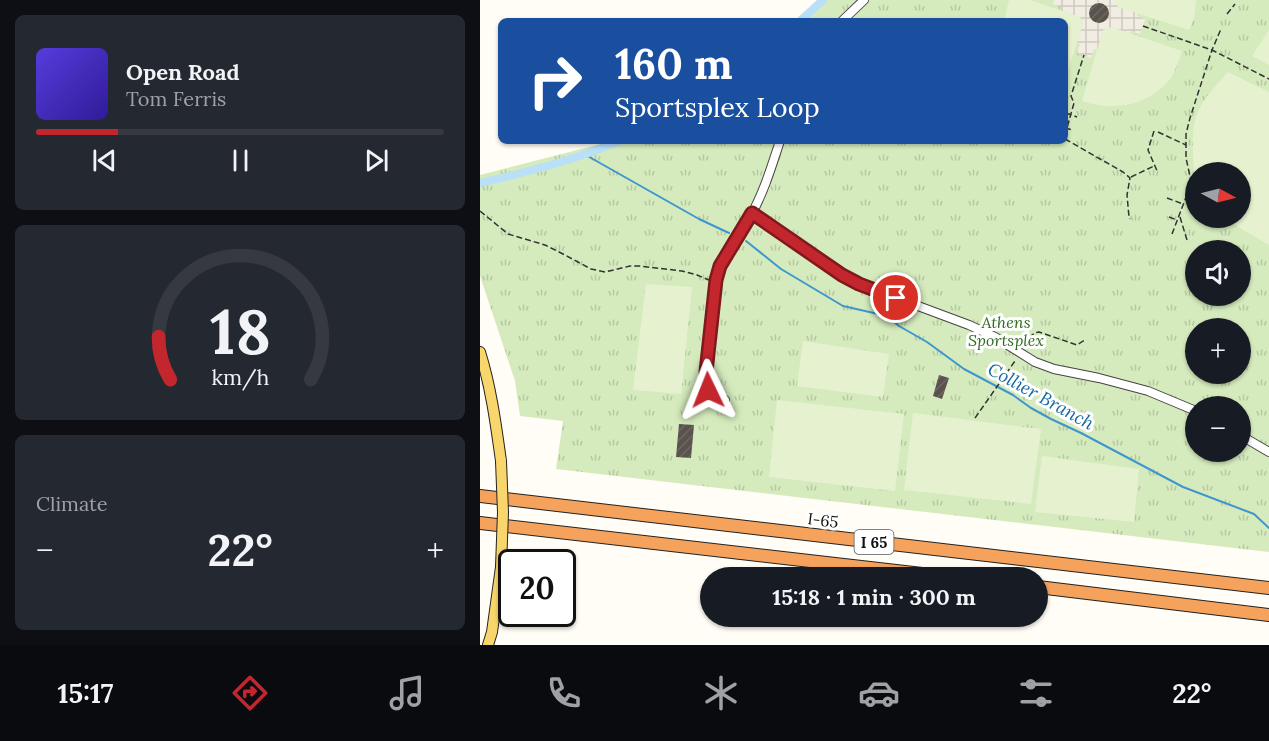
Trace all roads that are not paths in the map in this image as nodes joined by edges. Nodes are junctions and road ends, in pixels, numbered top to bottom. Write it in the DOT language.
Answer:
graph roads {
  1 [pos="864,0"];
  2 [pos="845,18"];
  3 [pos="779,144"];
  4 [pos="752,213"];
  5 [pos="480,352"];
  6 [pos="725,400"];
  7 [pos="1185,406"];
  8 [pos="1251,441"];
  9 [pos="1269,452"];
  10 [pos="480,496"];
  11 [pos="480,523"];
  12 [pos="862,567"];
  13 [pos="1048,588"];
  14 [pos="1269,588"];
  15 [pos="1269,615"];
  16 [pos="488,645"];
  1 -- 2 [label="lane"];
  3 -- 4 [label="lane"];
  4 -- 6 [label="lane"];
  4 -- 7 [label="lane"];
  5 -- 16 [label="main road, bridge"];
  8 -- 9 [label="lane"];
  10 -- 14 [label="highway, I-65 / I 65"];
  11 -- 12 [label="highway, I 65"];
  13 -- 15 [label="highway"];
}
